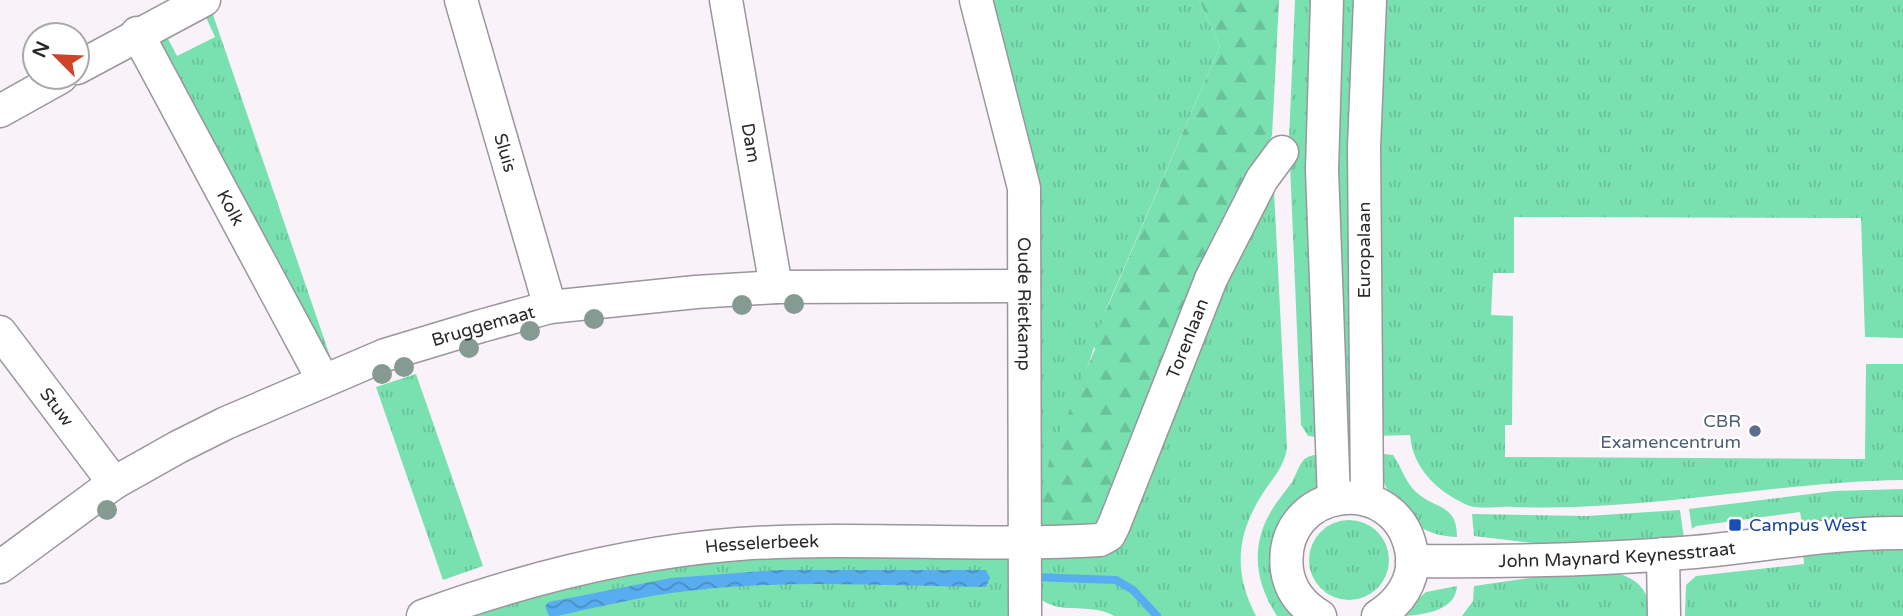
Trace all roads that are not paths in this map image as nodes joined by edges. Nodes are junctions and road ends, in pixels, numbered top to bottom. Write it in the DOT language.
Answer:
graph roads {
  1 [pos="204,0"];
  2 [pos="461,0"];
  3 [pos="726,0"];
  4 [pos="976,0"];
  5 [pos="1327,0"];
  6 [pos="1370,0"];
  7 [pos="137,33"];
  8 [pos="91,60"];
  9 [pos="36,91"];
  10 [pos="0,111"];
  11 [pos="1282,152"];
  12 [pos="1024,286"];
  13 [pos="776,287"];
  14 [pos="550,307"];
  15 [pos="0,332"];
  16 [pos="323,380"];
  17 [pos="114,483"];
  18 [pos="1334,499"];
  19 [pos="1367,500"];
  20 [pos="1903,533"];
  21 [pos="1109,535"];
  22 [pos="1024,545"];
  23 [pos="1663,554"];
  24 [pos="1412,561"];
  25 [pos="0,567"];
  26 [pos="1025,614"];
  27 [pos="424,616"];
  28 [pos="1320,616"];
  29 [pos="1378,616"];
  30 [pos="1664,616"];
  1 -- 7 [label="street"];
  2 -- 14 [label="street, Sluis"];
  3 -- 13 [label="street, Dam"];
  4 -- 12 [label="street, Oude Rietkamp"];
  5 -- 18 [label="street, Europalaan"];
  6 -- 19 [label="street, Europalaan"];
  7 -- 8 [label="street"];
  7 -- 16 [label="street, Kolk"];
  9 -- 10 [label="street"];
  11 -- 21 [label="street, Torenlaan"];
  12 -- 13 [label="street, Bruggemaat"];
  12 -- 22 [label="street, Oude Rietkamp"];
  13 -- 14 [label="street, Bruggemaat"];
  14 -- 16 [label="street, Bruggemaat"];
  15 -- 17 [label="street, Stuw"];
  16 -- 17 [label="street, Bruggemaat"];
  17 -- 25 [label="street, Bruggemaat"];
  18 -- 19 [label="street"];
  18 -- 28 [label="street"];
  19 -- 24 [label="street"];
  20 -- 23 [label="street, John Maynard Keynesstraat"];
  21 -- 22 [label="street, Hesselerbeek"];
  22 -- 26 [label="street, Oude Rietkamp"];
  22 -- 27 [label="street, Hesselerbeek"];
  23 -- 24 [label="street, John Maynard Keynesstraat"];
  23 -- 30 [label="street"];
  24 -- 29 [label="street"];
}
